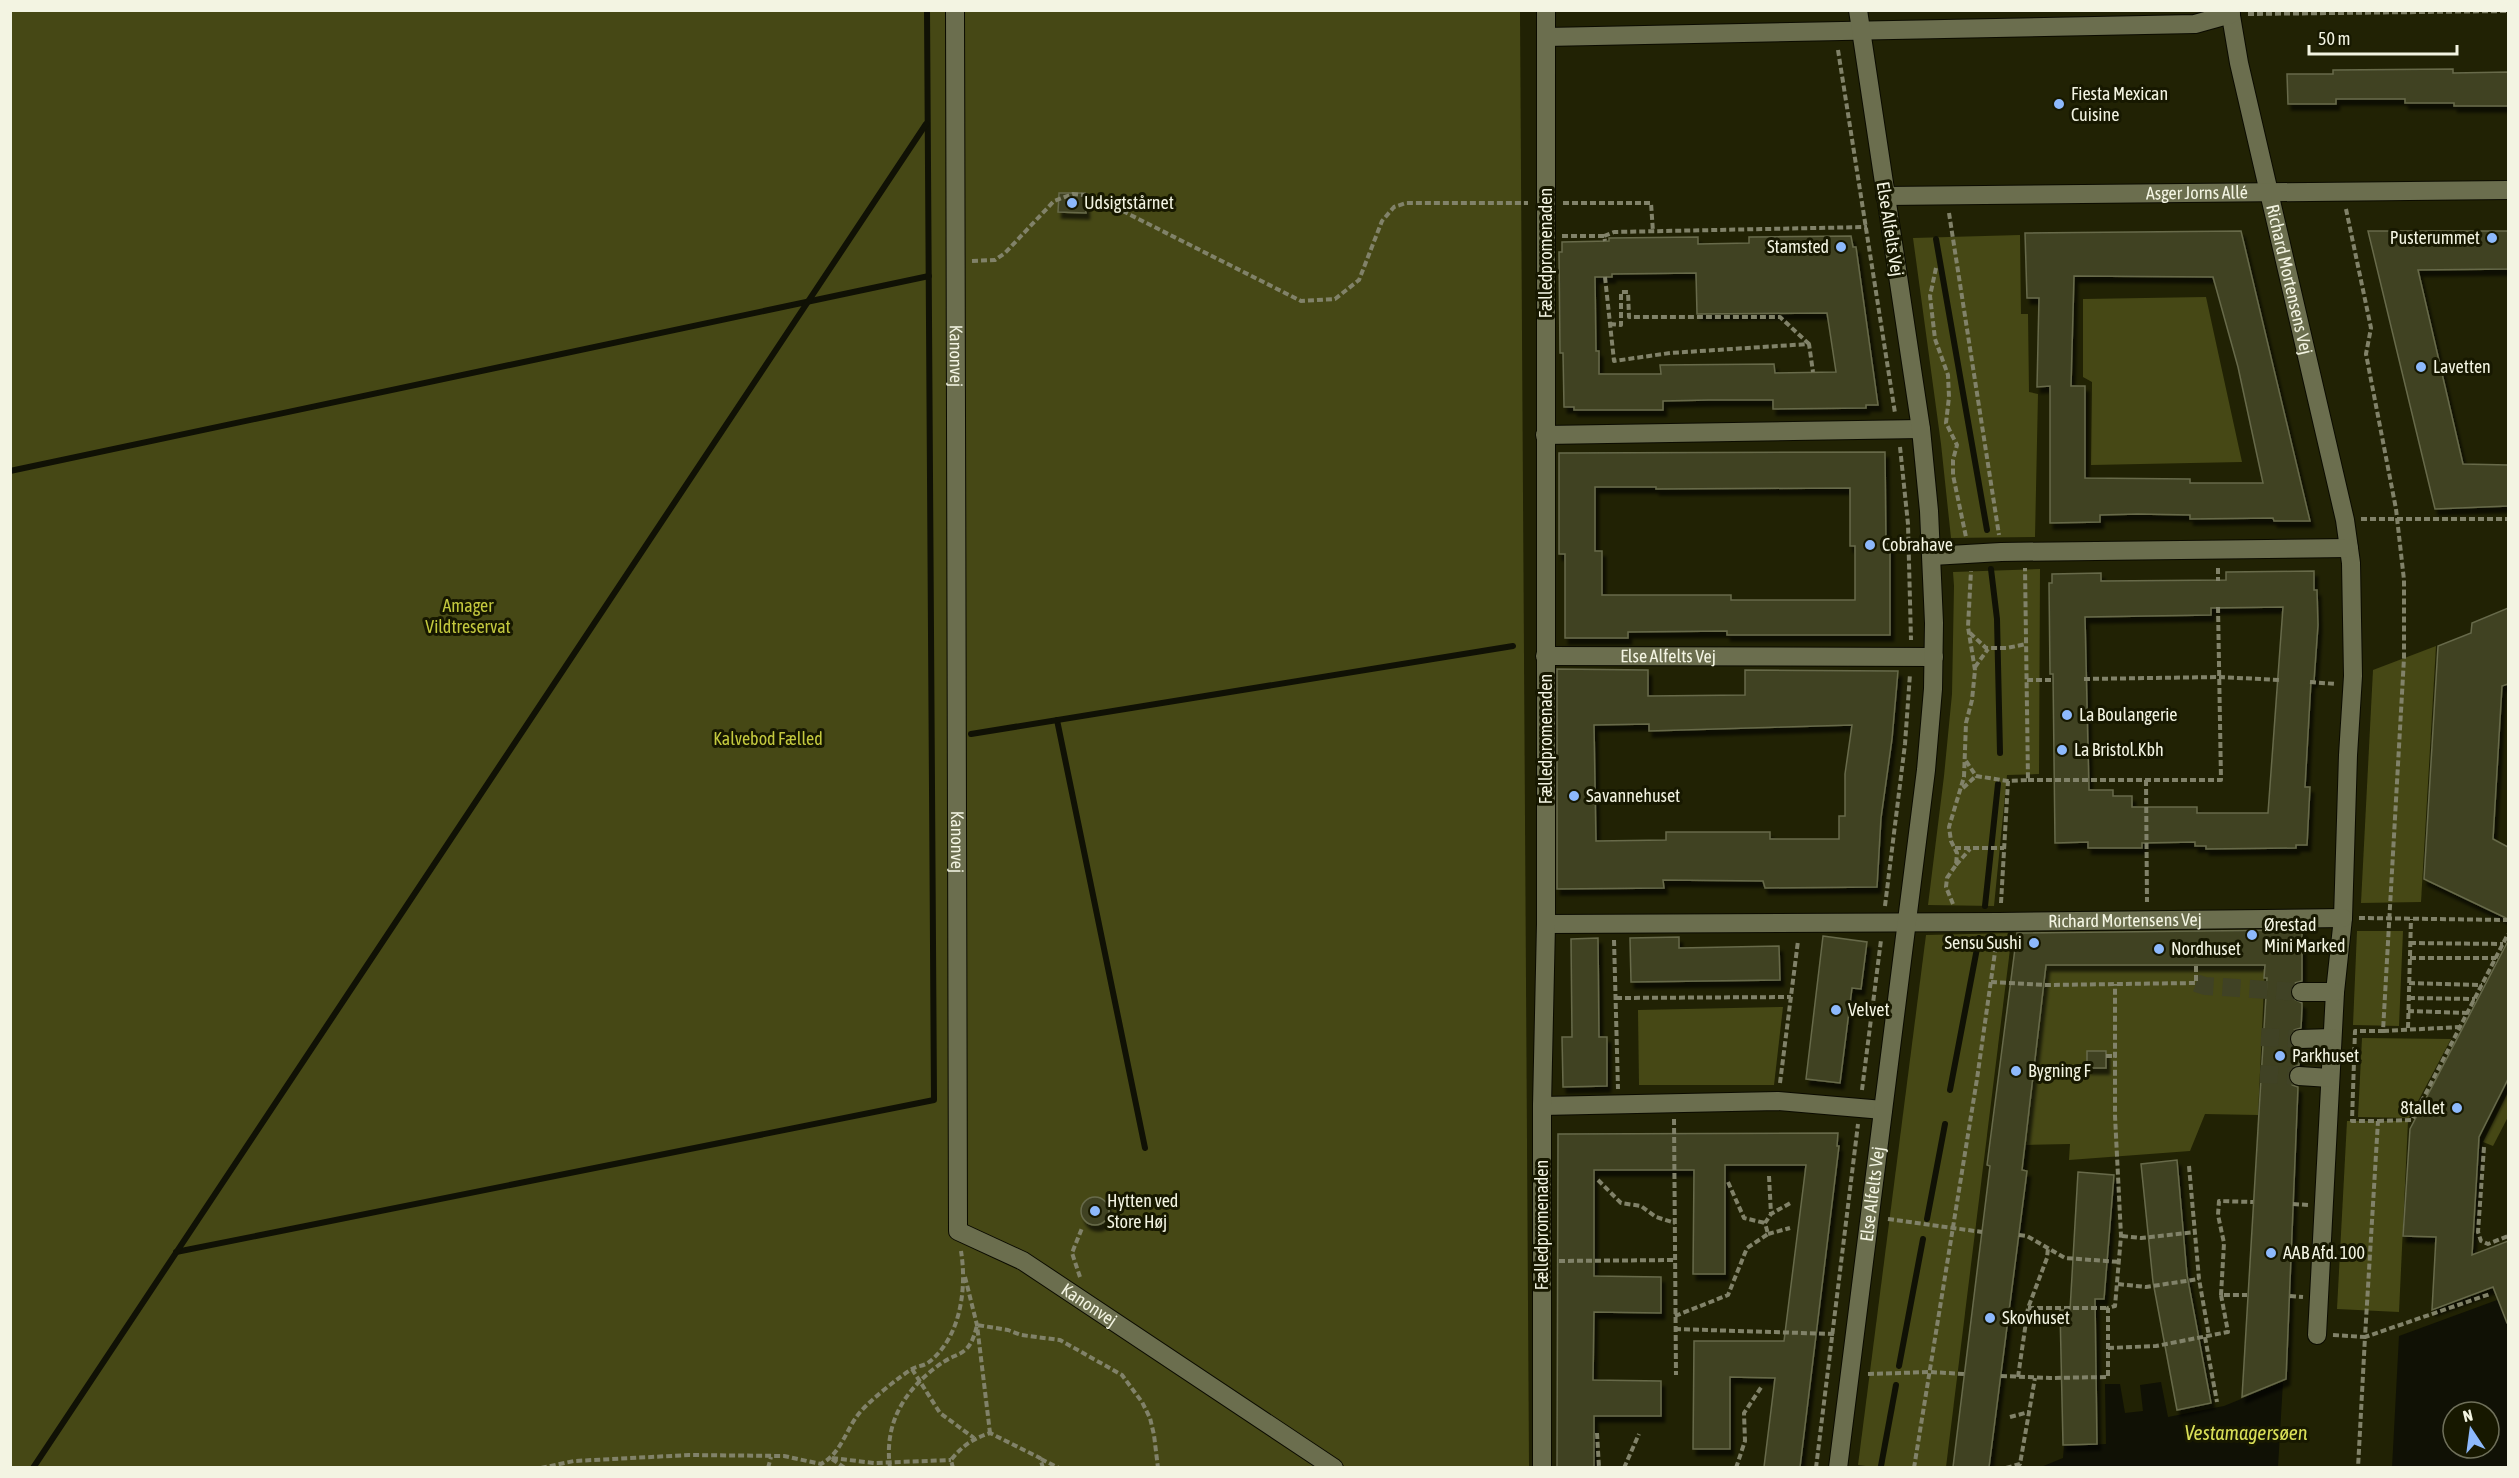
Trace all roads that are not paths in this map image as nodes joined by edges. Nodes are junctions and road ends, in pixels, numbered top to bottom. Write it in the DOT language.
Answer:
graph roads {
  1 [pos="955,10"];
  2 [pos="1546,10"];
  3 [pos="1858,10"];
  4 [pos="2230,12"];
  5 [pos="1861,29"];
  6 [pos="1546,37"];
  7 [pos="2508,190"];
  8 [pos="2268,191"];
  9 [pos="1885,196"];
  10 [pos="1921,429"];
  11 [pos="1545,435"];
  12 [pos="2349,548"];
  13 [pos="1932,556"];
  14 [pos="1545,656"];
  15 [pos="1934,657"];
  16 [pos="2343,918"];
  17 [pos="1907,921"];
  18 [pos="1546,924"];
  19 [pos="2301,992"];
  20 [pos="2335,992"];
  21 [pos="2332,1038"];
  22 [pos="2300,1039"];
  23 [pos="2299,1076"];
  24 [pos="2330,1078"];
  25 [pos="1542,1106"];
  26 [pos="1883,1110"];
  27 [pos="2317,1335"];
  28 [pos="1334,1467"];
  29 [pos="1542,1467"];
  30 [pos="1838,1467"];
  1 -- 28 [label="street, Kanonvej"];
  2 -- 6 [label="street, Fælledpromenaden"];
  3 -- 5 [label="street, Else Alfelts Vej"];
  4 -- 5 [label="street"];
  4 -- 8 [label="street, Richard Mortensens Vej"];
  5 -- 6 [label="street"];
  5 -- 9 [label="street, Else Alfelts Vej"];
  6 -- 11 [label="street, Fælledpromenaden"];
  7 -- 8 [label="street, Asger Jorns Allé"];
  8 -- 9 [label="street, Asger Jorns Allé"];
  8 -- 12 [label="street, Richard Mortensens Vej"];
  9 -- 10 [label="street, Else Alfelts Vej"];
  10 -- 11 [label="street"];
  10 -- 13 [label="street, Else Alfelts Vej"];
  11 -- 14 [label="street, Fælledpromenaden"];
  12 -- 13 [label="street"];
  12 -- 16 [label="street, Richard Mortensens Vej"];
  13 -- 15 [label="street, Else Alfelts Vej"];
  14 -- 15 [label="street, Else Alfelts Vej"];
  14 -- 18 [label="street, Fælledpromenaden"];
  15 -- 17 [label="street, Else Alfelts Vej"];
  16 -- 17 [label="street, Richard Mortensens Vej"];
  16 -- 20 [label="street, Richard Mortensens Vej"];
  17 -- 18 [label="street"];
  17 -- 26 [label="street, Else Alfelts Vej"];
  18 -- 25 [label="street, Fælledpromenaden"];
  19 -- 20 [label="street"];
  20 -- 21 [label="street, Richard Mortensens Vej"];
  21 -- 22 [label="street"];
  21 -- 24 [label="street, Richard Mortensens Vej"];
  23 -- 24 [label="street"];
  24 -- 27 [label="street, Richard Mortensens Vej"];
  25 -- 26 [label="street"];
  25 -- 29 [label="street, Fælledpromenaden"];
  26 -- 30 [label="street, Else Alfelts Vej"];
}
